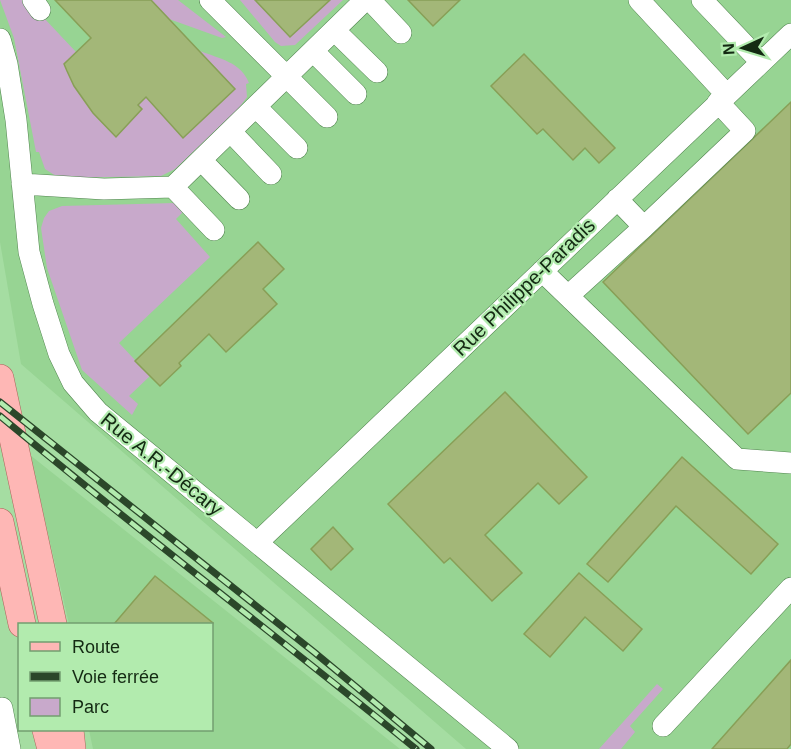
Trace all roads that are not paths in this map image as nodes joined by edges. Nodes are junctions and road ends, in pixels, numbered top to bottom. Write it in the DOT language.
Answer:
graph roads {
  1 [pos="210,0"];
  2 [pos="365,0"];
  3 [pos="370,0"];
  4 [pos="639,0"];
  5 [pos="702,0"];
  6 [pos="334,30"];
  7 [pos="401,33"];
  8 [pos="791,34"];
  9 [pos="0,39"];
  10 [pos="313,51"];
  11 [pos="761,62"];
  12 [pos="3,65"];
  13 [pos="377,72"];
  14 [pos="286,77"];
  15 [pos="356,94"];
  16 [pos="722,98"];
  17 [pos="256,107"];
  18 [pos="327,117"];
  19 [pos="231,132"];
  20 [pos="297,148"];
  21 [pos="201,160"];
  22 [pos="271,174"];
  23 [pos="22,183"];
  24 [pos="173,187"];
  25 [pos="239,199"];
  26 [pos="617,199"];
  27 [pos="644,227"];
  28 [pos="214,230"];
  29 [pos="542,271"];
  30 [pos="568,296"];
  31 [pos="0,378"];
  32 [pos="791,463"];
  33 [pos="0,522"];
  34 [pos="258,542"];
  35 [pos="791,588"];
  36 [pos="22,623"];
  37 [pos="52,623"];
  38 [pos="1,704"];
  39 [pos="663,726"];
  40 [pos="46,731"];
  41 [pos="70,731"];
  42 [pos="10,749"];
  43 [pos="51,749"];
  44 [pos="72,749"];
  45 [pos="508,749"];
  1 -- 14 [label="street"];
  2 -- 6 [label="street"];
  3 -- 7 [label="street"];
  4 -- 16 [label="street"];
  5 -- 11 [label="street"];
  6 -- 10 [label="street"];
  6 -- 13 [label="street"];
  8 -- 11 [label="street, Rue Philippe-Paradis"];
  9 -- 12 [label="street, Rue A.R.-Décary"];
  10 -- 14 [label="street"];
  10 -- 15 [label="street"];
  11 -- 16 [label="street, Rue Philippe-Paradis"];
  12 -- 23 [label="street, Rue A.R.-Décary"];
  14 -- 17 [label="street"];
  14 -- 18 [label="street"];
  16 -- 26 [label="street, Rue Philippe-Paradis"];
  16 -- 27 [label="street"];
  17 -- 19 [label="street"];
  17 -- 20 [label="street"];
  19 -- 21 [label="street"];
  19 -- 22 [label="street"];
  21 -- 24 [label="street"];
  21 -- 25 [label="street"];
  23 -- 24 [label="street"];
  23 -- 34 [label="street, Rue A.R.-Décary"];
  24 -- 28 [label="street"];
  26 -- 27 [label="street"];
  26 -- 29 [label="street, Rue Philippe-Paradis"];
  27 -- 30 [label="street"];
  29 -- 30 [label="street"];
  29 -- 34 [label="street, Rue Philippe-Paradis"];
  30 -- 32 [label="street"];
  31 -- 37 [label="main road"];
  33 -- 36 [label="main road"];
  34 -- 45 [label="street, Rue A.R.-Décary"];
  35 -- 39 [label="street"];
  38 -- 42 [label="street"];
  40 -- 43 [label="main road"];
  41 -- 44 [label="main road"];
}
